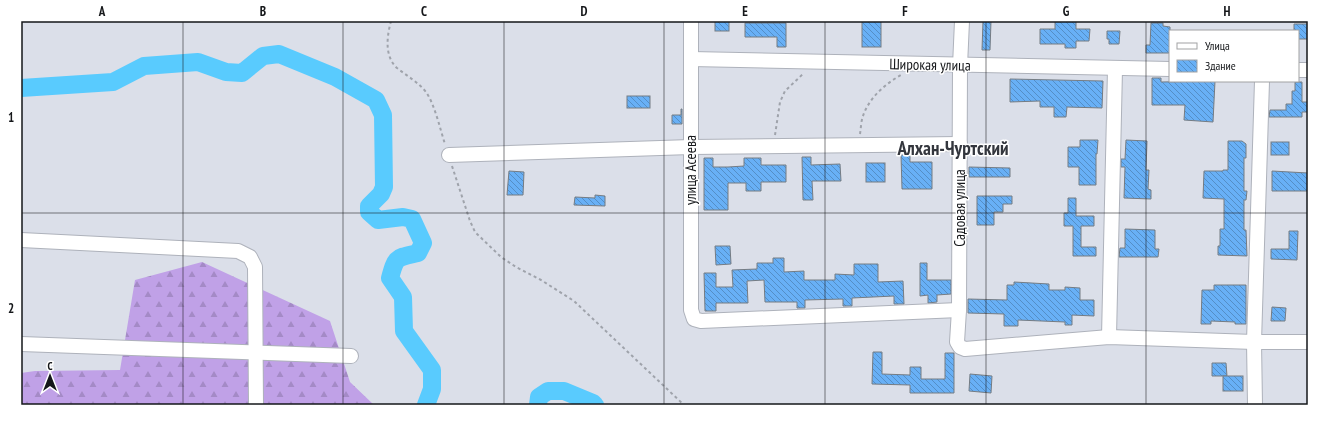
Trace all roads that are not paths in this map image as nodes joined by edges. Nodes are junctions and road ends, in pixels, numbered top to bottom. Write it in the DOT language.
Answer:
graph roads {
  1 [pos="691,21"];
  2 [pos="962,21"];
  3 [pos="691,59"];
  4 [pos="960,66"];
  5 [pos="1115,69"];
  6 [pos="1169,69"];
  7 [pos="1262,82"];
  8 [pos="960,144"];
  9 [pos="691,147"];
  10 [pos="449,155"];
  11 [pos="21,240"];
  12 [pos="959,310"];
  13 [pos="1109,337"];
  14 [pos="1254,342"];
  15 [pos="1308,342"];
  16 [pos="21,344"];
  17 [pos="255,352"];
  18 [pos="352,356"];
  19 [pos="256,405"];
  20 [pos="1255,405"];
  1 -- 3 [label="street, улица Асеева"];
  2 -- 4 [label="street, Садовая улица"];
  3 -- 4 [label="street, Широкая улица"];
  3 -- 9 [label="street, улица Асеева"];
  4 -- 5 [label="street, Широкая улица"];
  4 -- 8 [label="street, Садовая улица"];
  5 -- 6 [label="street, Широкая улица"];
  5 -- 13 [label="street"];
  7 -- 14 [label="street"];
  8 -- 9 [label="street"];
  8 -- 12 [label="street, Садовая улица"];
  9 -- 10 [label="street"];
  9 -- 12 [label="street, улица Асеева"];
  11 -- 17 [label="street"];
  12 -- 13 [label="street, Садовая улица"];
  13 -- 14 [label="street"];
  14 -- 15 [label="street"];
  14 -- 20 [label="street"];
  16 -- 17 [label="street"];
  17 -- 18 [label="street"];
  17 -- 19 [label="street"];
}
